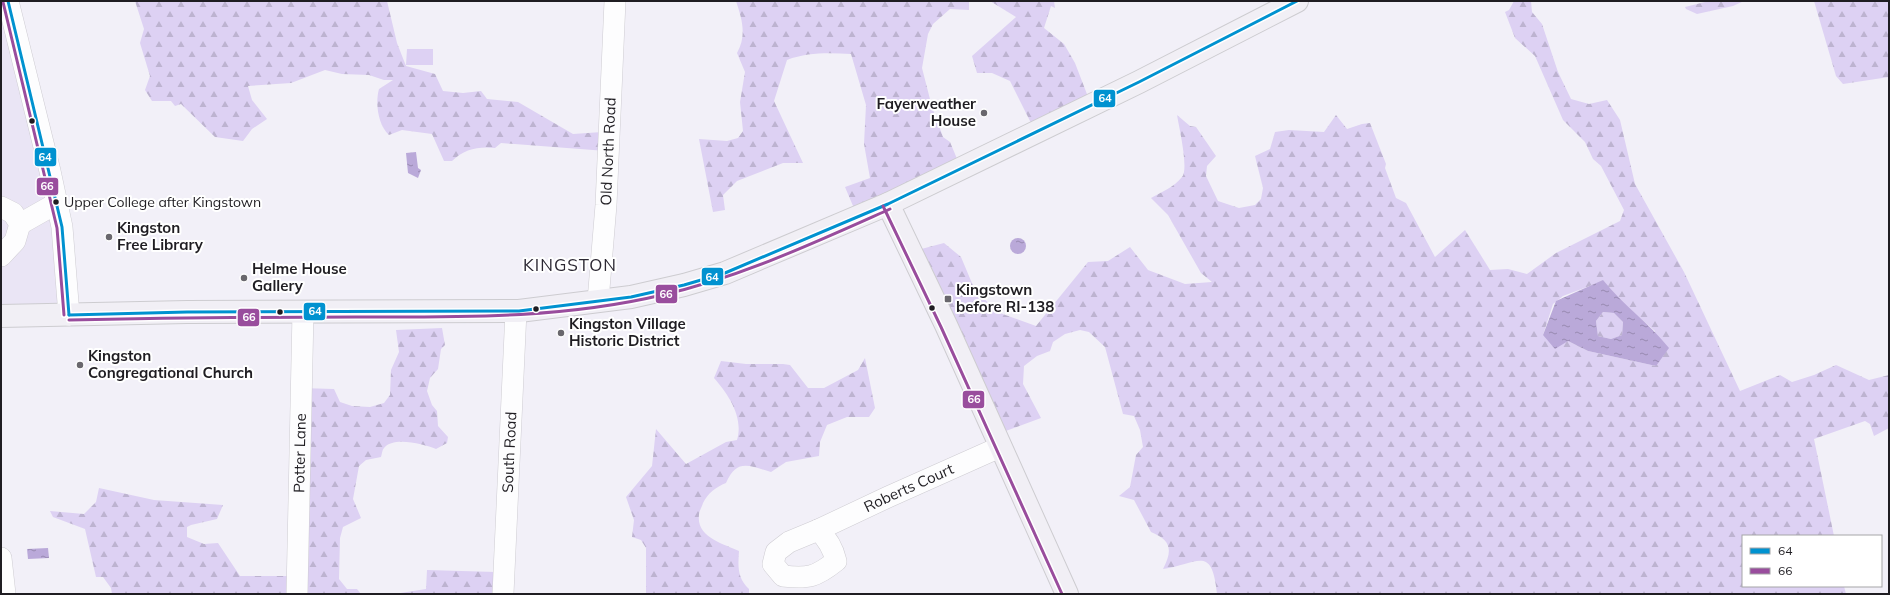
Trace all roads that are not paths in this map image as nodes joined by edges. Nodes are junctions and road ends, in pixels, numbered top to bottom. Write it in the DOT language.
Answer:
graph roads {
  1 [pos="8,1"];
  2 [pos="615,1"];
  3 [pos="1297,1"];
  4 [pos="57,203"];
  5 [pos="888,204"];
  6 [pos="1,207"];
  7 [pos="20,224"];
  8 [pos="1,256"];
  9 [pos="598,301"];
  10 [pos="516,311"];
  11 [pos="303,312"];
  12 [pos="1,316"];
  13 [pos="69,316"];
  14 [pos="1000,447"];
  15 [pos="818,530"];
  16 [pos="1,558"];
  17 [pos="5,594"];
  18 [pos="297,594"];
  19 [pos="503,594"];
  20 [pos="1067,594"];
  1 -- 4 [label="street"];
  2 -- 9 [label="street, Old North Road"];
  3 -- 5 [label="main road"];
  4 -- 7 [label="street"];
  4 -- 13 [label="street"];
  5 -- 9 [label="main road"];
  5 -- 14 [label="main road"];
  6 -- 7 [label="street"];
  7 -- 8 [label="street"];
  9 -- 10 [label="main road"];
  10 -- 11 [label="main road"];
  10 -- 19 [label="street, South Road"];
  11 -- 13 [label="main road"];
  11 -- 18 [label="street, Potter Lane"];
  12 -- 13 [label="main road"];
  14 -- 15 [label="street, Roberts Court"];
  14 -- 20 [label="main road"];
  16 -- 17 [label="street"];
}
